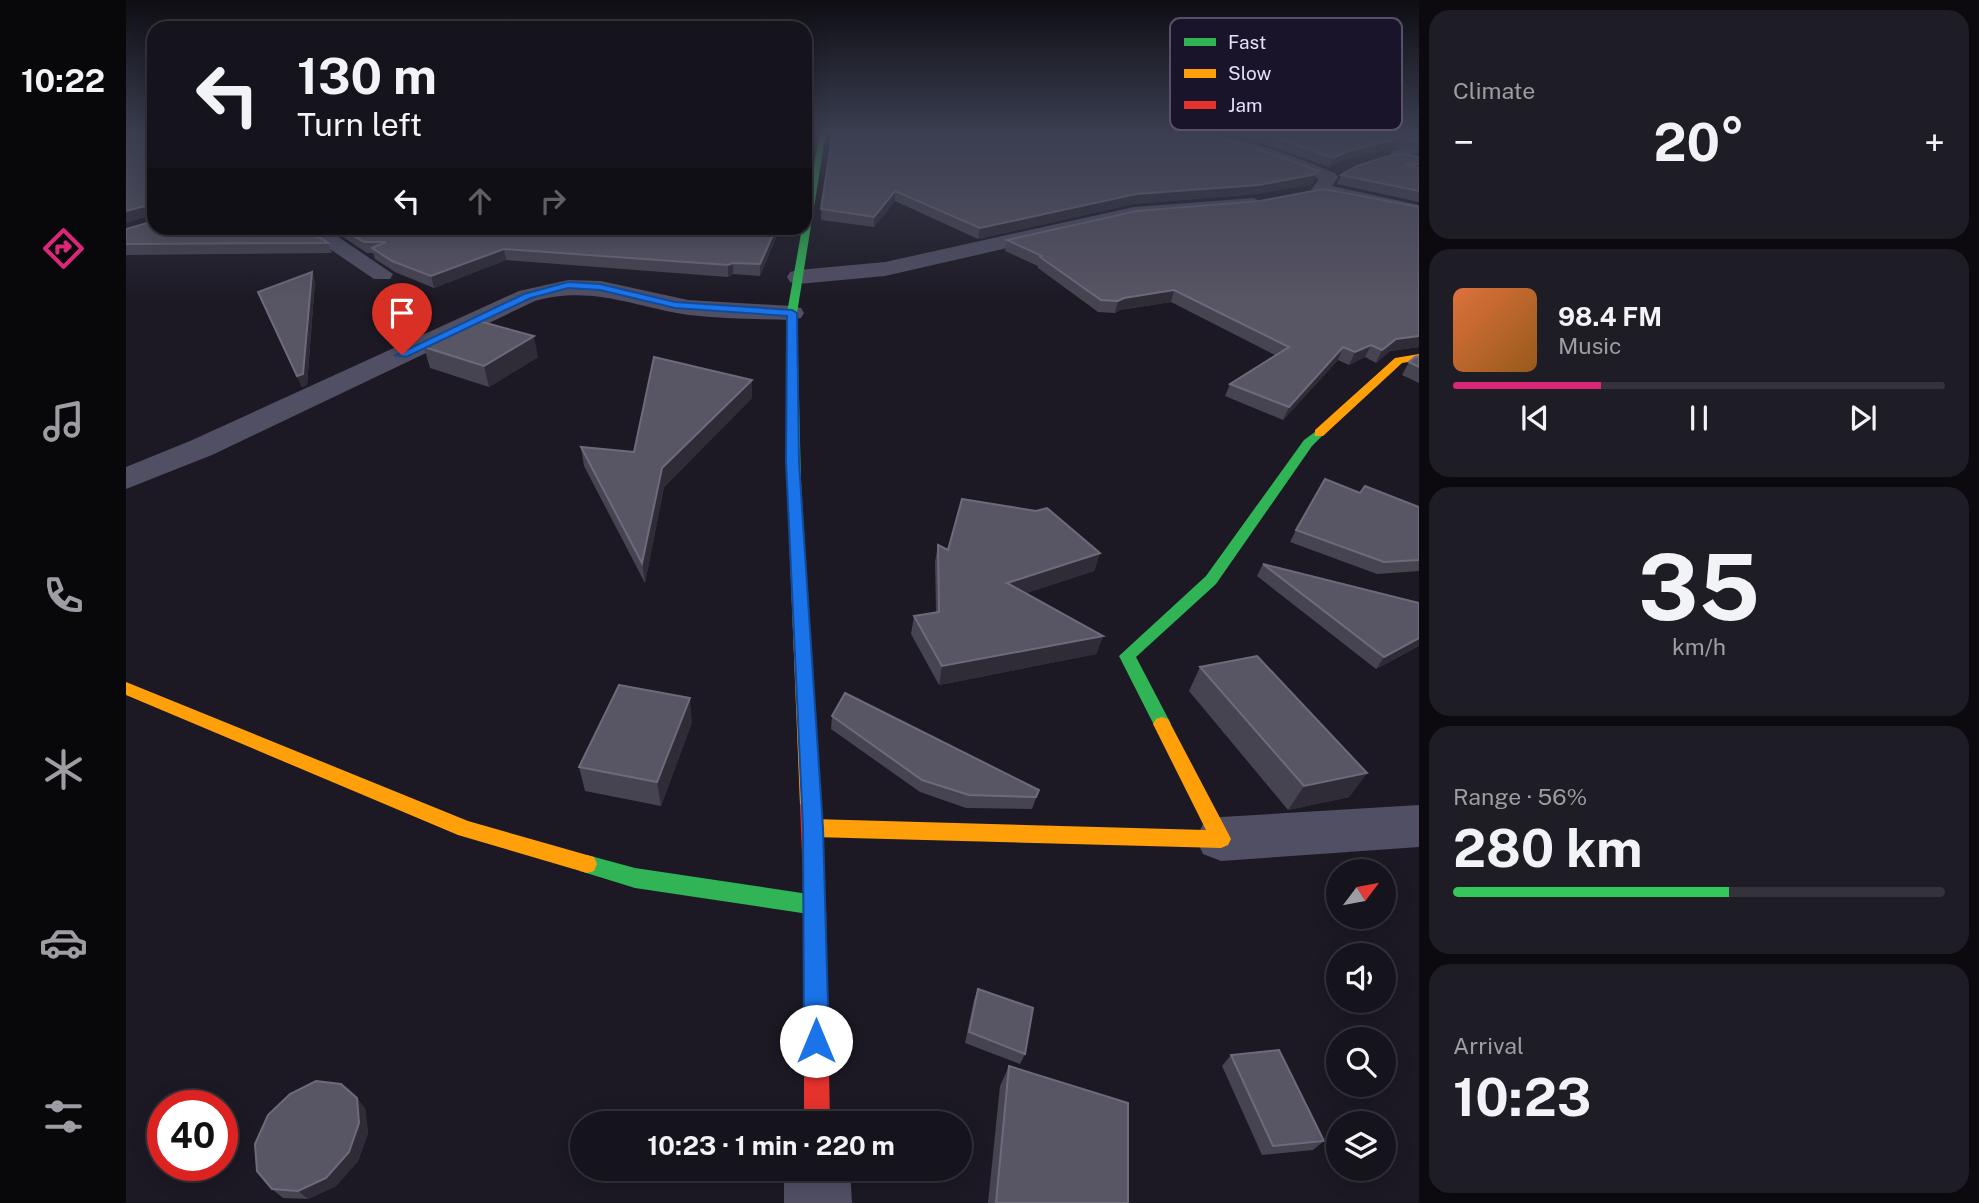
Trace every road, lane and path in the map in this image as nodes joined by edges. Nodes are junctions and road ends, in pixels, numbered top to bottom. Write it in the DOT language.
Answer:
graph roads {
  1 [pos="1313,188"];
  2 [pos="1342,188"];
  3 [pos="1299,195"];
  4 [pos="1278,200"];
  5 [pos="1419,211"];
  6 [pos="301,235"];
  7 [pos="805,235"];
  8 [pos="382,274"];
  9 [pos="798,277"];
  10 [pos="792,313"];
  11 [pos="1419,356"];
  12 [pos="126,479"];
  13 [pos="126,688"];
  14 [pos="1419,826"];
  15 [pos="813,828"];
  16 [pos="1221,839"];
  17 [pos="815,905"];
  18 [pos="817,1111"];
  19 [pos="817,1181"];
  20 [pos="818,1203"];
  1 -- 3 [label="street"];
  2 -- 5 [label="street"];
  4 -- 9 [label="street"];
  6 -- 8 [label="street"];
  7 -- 9 [label="street"];
  9 -- 10 [label="street"];
  10 -- 12 [label="street"];
  10 -- 15 [label="street"];
  11 -- 16 [label="street"];
  13 -- 17 [label="street"];
  14 -- 16 [label="street"];
  15 -- 16 [label="street"];
  15 -- 17 [label="street"];
  17 -- 18 [label="street"];
  19 -- 20 [label="street"];
}
